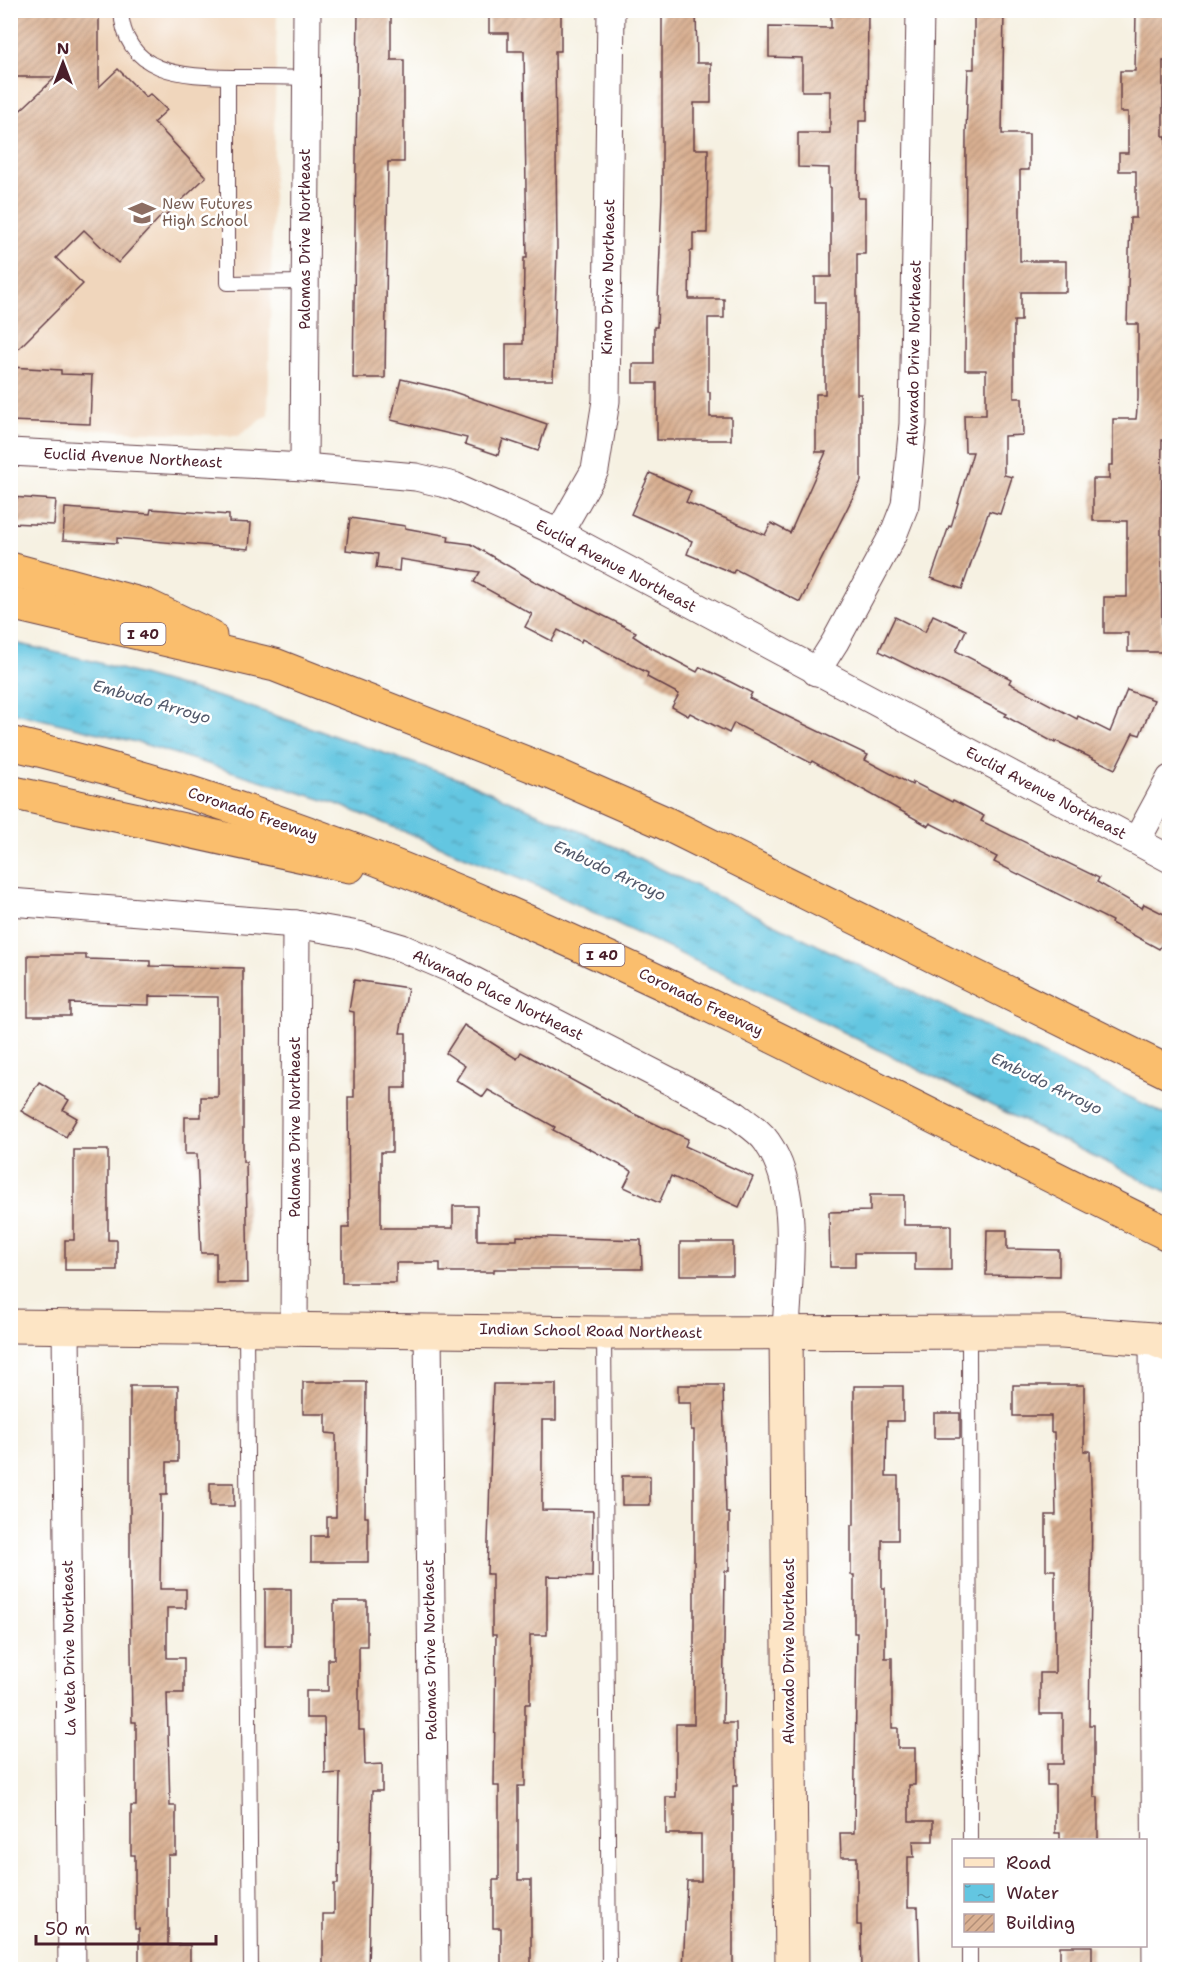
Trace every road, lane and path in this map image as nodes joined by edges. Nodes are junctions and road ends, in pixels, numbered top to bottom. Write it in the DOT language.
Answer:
graph roads {
  1 [pos="121,10"];
  2 [pos="307,10"];
  3 [pos="611,10"];
  4 [pos="920,10"];
  5 [pos="228,76"];
  6 [pos="307,78"];
  7 [pos="305,282"];
  8 [pos="10,452"];
  9 [pos="304,467"];
  10 [pos="559,533"];
  11 [pos="10,569"];
  12 [pos="10,603"];
  13 [pos="275,665"];
  14 [pos="816,672"];
  15 [pos="10,742"];
  16 [pos="1170,779"];
  17 [pos="10,792"];
  18 [pos="1137,840"];
  19 [pos="1170,859"];
  20 [pos="457,890"];
  21 [pos="10,902"];
  22 [pos="296,924"];
  23 [pos="1170,1073"];
  24 [pos="1170,1235"];
  25 [pos="10,1326"];
  26 [pos="66,1327"];
  27 [pos="246,1329"];
  28 [pos="294,1329"];
  29 [pos="428,1329"];
  30 [pos="786,1332"];
  31 [pos="969,1332"];
  32 [pos="604,1333"];
  33 [pos="1161,1343"];
  34 [pos="1161,1483"];
  35 [pos="1161,1630"];
  36 [pos="1161,1726"];
  37 [pos="970,1839"];
  38 [pos="970,1947"];
  39 [pos="72,1970"];
  40 [pos="251,1970"];
  41 [pos="435,1970"];
  42 [pos="609,1970"];
  43 [pos="792,1970"];
  44 [pos="970,1970"];
  45 [pos="1156,1970"];
  1 -- 5 [label="lane"];
  2 -- 6 [label="street, Palomas Drive Northeast"];
  3 -- 10 [label="street, Kimo Drive Northeast"];
  4 -- 14 [label="street, Alvarado Drive Northeast"];
  5 -- 6 [label="lane"];
  5 -- 7 [label="lane"];
  6 -- 7 [label="street, Palomas Drive Northeast"];
  7 -- 9 [label="street, Palomas Drive Northeast"];
  8 -- 9 [label="street, Euclid Avenue Northeast"];
  9 -- 10 [label="street, Euclid Avenue Northeast"];
  10 -- 14 [label="street, Euclid Avenue Northeast"];
  11 -- 13 [label="highway"];
  12 -- 13 [label="highway, I 40"];
  13 -- 23 [label="highway, I 40"];
  14 -- 18 [label="street, Euclid Avenue Northeast"];
  15 -- 20 [label="highway, Coronado Freeway / I 40"];
  16 -- 18 [label="street"];
  17 -- 20 [label="highway"];
  18 -- 19 [label="street, Euclid Avenue Northeast"];
  20 -- 24 [label="highway, Coronado Freeway / I 40"];
  21 -- 22 [label="street, Alvarado Place Northeast"];
  22 -- 28 [label="street, Palomas Drive Northeast"];
  22 -- 30 [label="street, Alvarado Place Northeast"];
  25 -- 26 [label="street, Indian School Road Northeast"];
  26 -- 27 [label="street, Indian School Road Northeast"];
  26 -- 39 [label="street, La Veta Drive Northeast"];
  27 -- 28 [label="street, Indian School Road Northeast"];
  27 -- 40 [label="lane"];
  28 -- 29 [label="street, Indian School Road Northeast"];
  29 -- 32 [label="street, Indian School Road Northeast"];
  29 -- 41 [label="street, Palomas Drive Northeast"];
  30 -- 31 [label="street, Indian School Road Northeast"];
  30 -- 32 [label="street, Indian School Road Northeast"];
  30 -- 43 [label="street, Alvarado Drive Northeast"];
  31 -- 33 [label="street, Indian School Road Northeast"];
  31 -- 37 [label="lane"];
  32 -- 42 [label="lane"];
  33 -- 34 [label="street"];
  34 -- 35 [label="street"];
  35 -- 36 [label="street"];
  36 -- 45 [label="street"];
  38 -- 44 [label="lane"];
}
